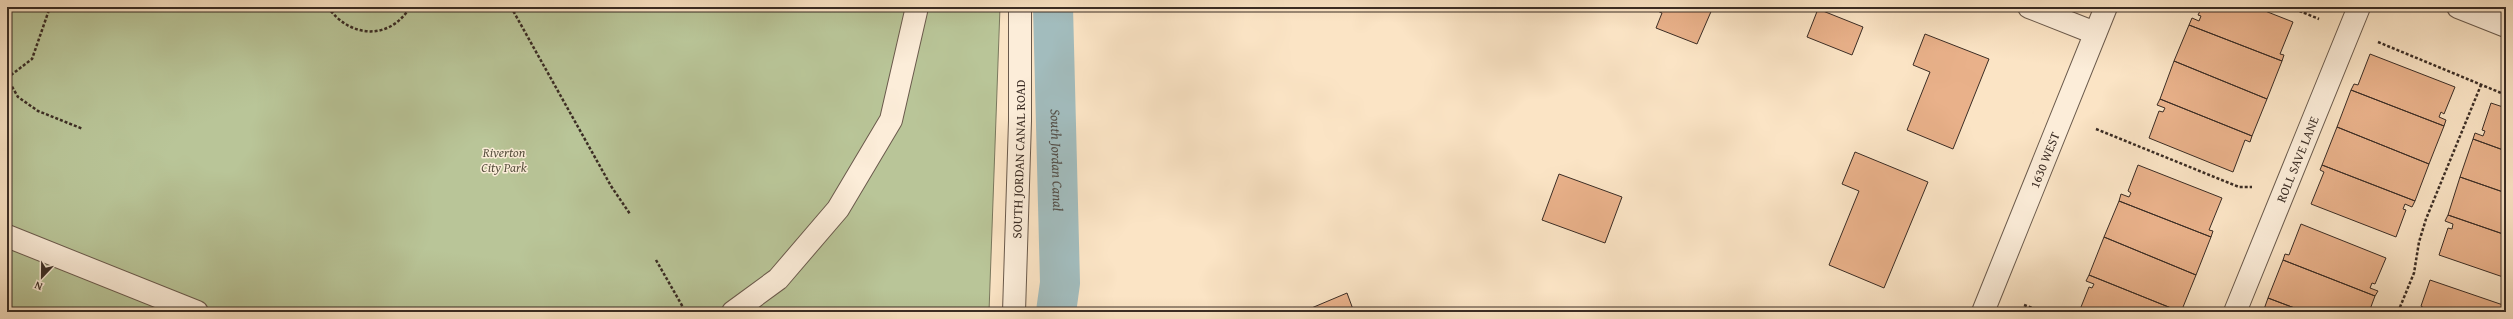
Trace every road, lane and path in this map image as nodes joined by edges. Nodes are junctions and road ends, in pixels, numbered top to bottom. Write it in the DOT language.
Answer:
graph roads {
  1 [pos="50,7"];
  2 [pos="328,7"];
  3 [pos="410,7"];
  4 [pos="511,7"];
  5 [pos="917,7"];
  6 [pos="1020,7"];
  7 [pos="2029,7"];
  8 [pos="2106,7"];
  9 [pos="2290,7"];
  10 [pos="2359,7"];
  11 [pos="2458,7"];
  12 [pos="2322,20"];
  13 [pos="2506,26"];
  14 [pos="2095,34"];
  15 [pos="2374,41"];
  16 [pos="7,78"];
  17 [pos="2481,85"];
  18 [pos="2506,95"];
  19 [pos="83,129"];
  20 [pos="2096,130"];
  21 [pos="2256,188"];
  22 [pos="630,214"];
  23 [pos="7,236"];
  24 [pos="656,260"];
  25 [pos="2024,305"];
  26 [pos="684,309"];
  27 [pos="197,312"];
  28 [pos="733,312"];
  29 [pos="1014,312"];
  30 [pos="1983,312"];
  31 [pos="2043,312"];
  32 [pos="2235,312"];
  33 [pos="2398,312"];
  1 -- 16 [label="path"];
  2 -- 3 [label="path"];
  4 -- 22 [label="path"];
  5 -- 28 [label="street"];
  6 -- 29 [label="street, SOUTH JORDAN CANAL ROAD"];
  7 -- 14 [label="street"];
  8 -- 14 [label="street, 1630 WEST"];
  9 -- 12 [label="path"];
  10 -- 32 [label="street, ROLL SAVE LANE"];
  11 -- 13 [label="street"];
  14 -- 30 [label="street, 1630 WEST"];
  15 -- 17 [label="path"];
  16 -- 19 [label="path"];
  17 -- 18 [label="path"];
  17 -- 33 [label="path"];
  20 -- 21 [label="path"];
  23 -- 27 [label="street"];
  24 -- 26 [label="path"];
  25 -- 31 [label="path"];
}
